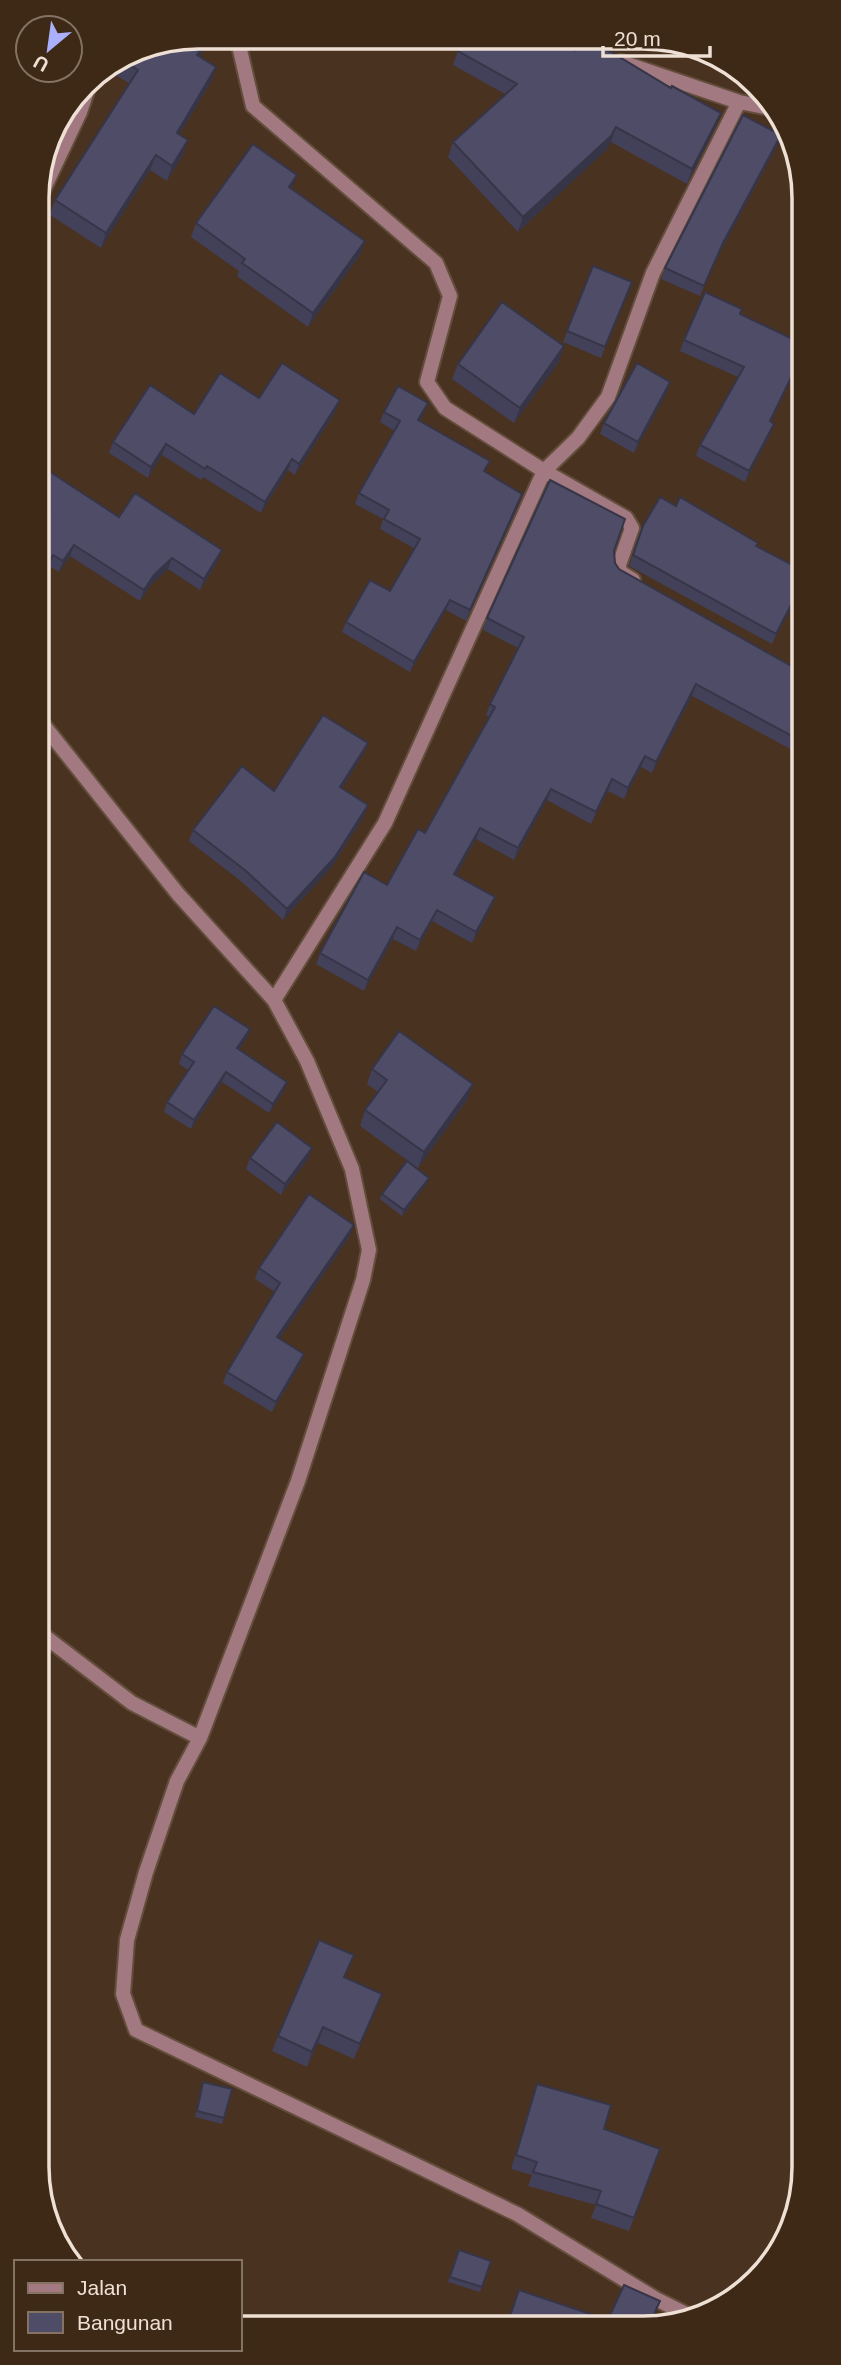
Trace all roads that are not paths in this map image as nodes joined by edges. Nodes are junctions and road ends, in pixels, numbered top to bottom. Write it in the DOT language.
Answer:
graph roads {
  1 [pos="240,49"];
  2 [pos="585,49"];
  3 [pos="739,102"];
  4 [pos="760,106"];
  5 [pos="67,127"];
  6 [pos="54,161"];
  7 [pos="544,471"];
  8 [pos="641,584"];
  9 [pos="49,732"];
  10 [pos="274,1000"];
  11 [pos="49,1640"];
  12 [pos="200,1738"];
  13 [pos="681,2311"];
  1 -- 7 [label="street"];
  2 -- 3 [label="street"];
  3 -- 4 [label="street"];
  3 -- 7 [label="street"];
  5 -- 6 [label="street"];
  7 -- 8 [label="street"];
  7 -- 10 [label="street"];
  9 -- 10 [label="street"];
  10 -- 12 [label="street"];
  11 -- 12 [label="street"];
  12 -- 13 [label="street"];
}
